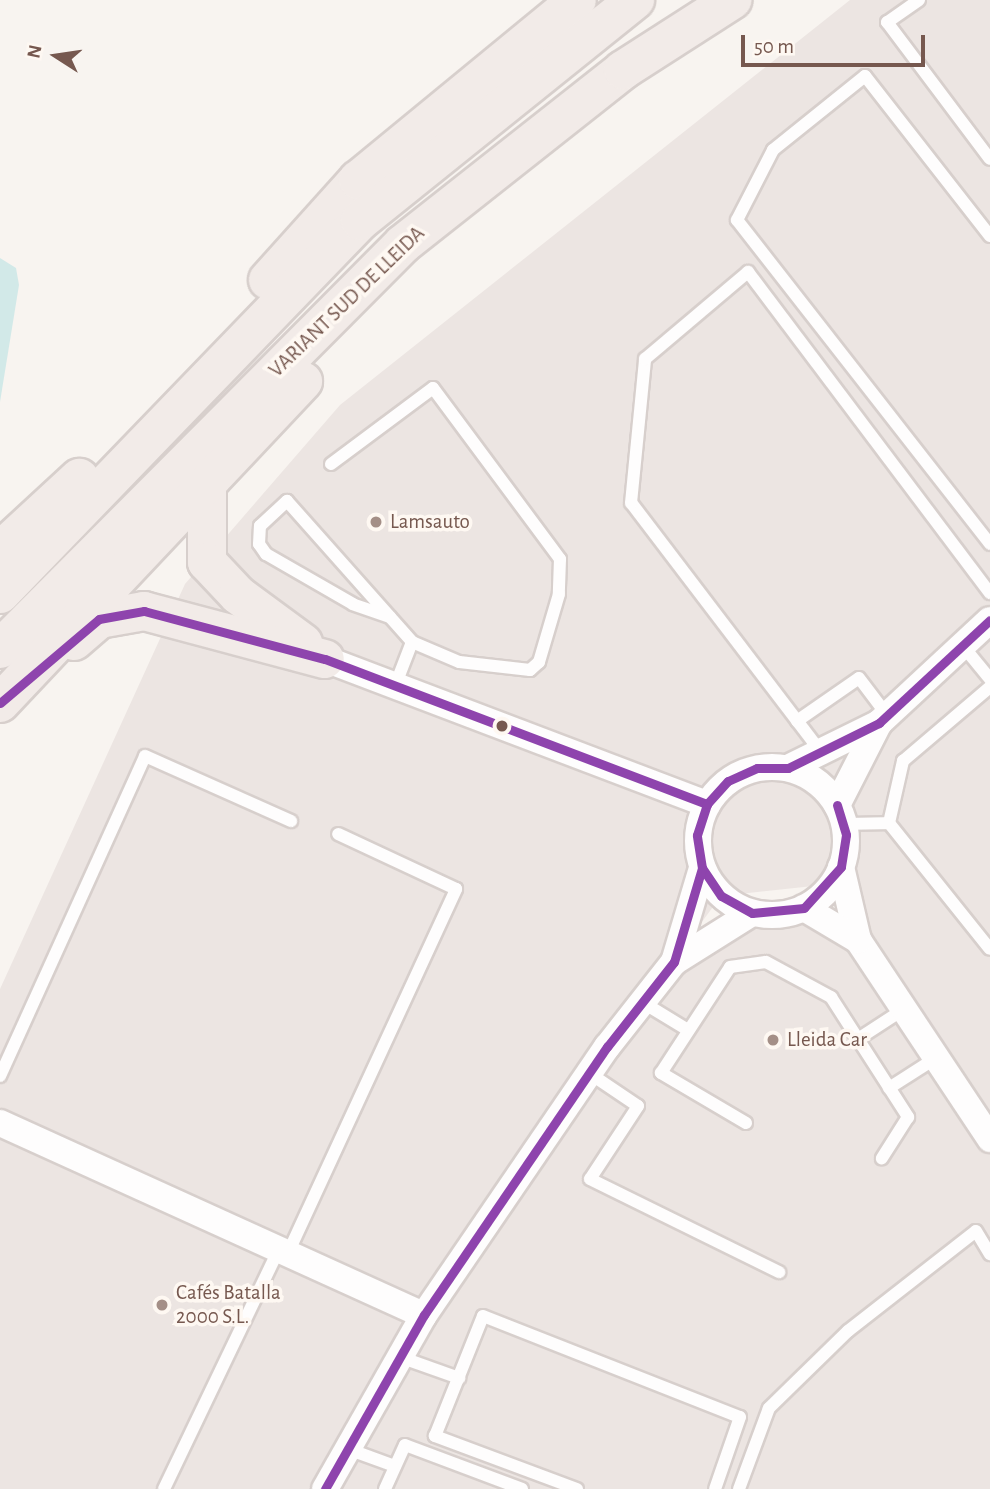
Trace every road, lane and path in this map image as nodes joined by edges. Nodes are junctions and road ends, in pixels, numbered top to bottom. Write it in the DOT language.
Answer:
graph roads {
  1 [pos="577,0"];
  2 [pos="635,0"];
  3 [pos="732,0"];
  4 [pos="919,0"];
  5 [pos="623,70"];
  6 [pos="990,159"];
  7 [pos="360,221"];
  8 [pos="990,236"];
  9 [pos="146,417"];
  10 [pos="331,464"];
  11 [pos="207,482"];
  12 [pos="990,544"];
  13 [pos="0,551"];
  14 [pos="990,593"];
  15 [pos="0,594"];
  16 [pos="390,617"];
  17 [pos="990,620"];
  18 [pos="412,642"];
  19 [pos="963,646"];
  20 [pos="0,649"];
  21 [pos="325,659"];
  22 [pos="990,679"];
  23 [pos="395,686"];
  24 [pos="990,687"];
  25 [pos="0,703"];
  26 [pos="883,719"];
  27 [pos="797,721"];
  28 [pos="821,752"];
  29 [pos="788,768"];
  30 [pos="707,804"];
  31 [pos="839,814"];
  32 [pos="291,821"];
  33 [pos="889,822"];
  34 [pos="338,834"];
  35 [pos="841,867"];
  36 [pos="702,868"];
  37 [pos="804,908"];
  38 [pos="752,913"];
  39 [pos="858,940"];
  40 [pos="990,949"];
  41 [pos="674,962"];
  42 [pos="642,1002"];
  43 [pos="904,1010"];
  44 [pos="688,1030"];
  45 [pos="858,1039"];
  46 [pos="936,1058"];
  47 [pos="589,1073"];
  48 [pos="0,1076"];
  49 [pos="889,1088"];
  50 [pos="0,1123"];
  51 [pos="746,1123"];
  52 [pos="990,1139"];
  53 [pos="882,1158"];
  54 [pos="283,1251"];
  55 [pos="990,1254"];
  56 [pos="779,1272"];
  57 [pos="424,1315"];
  58 [pos="400,1357"];
  59 [pos="459,1378"];
  60 [pos="348,1448"];
  61 [pos="395,1466"];
  62 [pos="164,1489"];
  63 [pos="325,1489"];
  64 [pos="385,1489"];
  65 [pos="522,1489"];
  66 [pos="577,1489"];
  67 [pos="715,1489"];
  68 [pos="739,1489"];
  1 -- 9 [label="highway"];
  2 -- 7 [label="highway, VARIANT SUD DE LLEIDA"];
  3 -- 5 [label="highway, VARIANT SUD DE LLEIDA"];
  4 -- 6 [label="lane"];
  5 -- 11 [label="highway"];
  5 -- 20 [label="highway, VARIANT SUD DE LLEIDA"];
  7 -- 9 [label="highway"];
  7 -- 15 [label="highway, VARIANT SUD DE LLEIDA"];
  8 -- 12 [label="lane"];
  9 -- 13 [label="highway"];
  10 -- 18 [label="lane"];
  11 -- 21 [label="highway"];
  11 -- 25 [label="highway"];
  14 -- 27 [label="lane"];
  16 -- 16 [label="lane"];
  16 -- 18 [label="lane"];
  17 -- 19 [label="street"];
  18 -- 23 [label="lane"];
  19 -- 22 [label="lane"];
  19 -- 26 [label="street"];
  21 -- 23 [label="street"];
  21 -- 25 [label="highway"];
  23 -- 30 [label="street"];
  24 -- 33 [label="lane"];
  26 -- 27 [label="lane"];
  26 -- 28 [label="street"];
  26 -- 31 [label="street"];
  27 -- 28 [label="lane"];
  28 -- 29 [label="street"];
  29 -- 30 [label="street"];
  29 -- 31 [label="street"];
  30 -- 36 [label="street"];
  31 -- 33 [label="lane"];
  31 -- 35 [label="street"];
  32 -- 48 [label="lane"];
  33 -- 40 [label="lane"];
  34 -- 54 [label="lane"];
  35 -- 37 [label="street"];
  35 -- 39 [label="street"];
  36 -- 38 [label="street"];
  36 -- 41 [label="street"];
  37 -- 38 [label="street"];
  37 -- 39 [label="street"];
  38 -- 41 [label="street"];
  39 -- 43 [label="street"];
  41 -- 42 [label="street"];
  42 -- 44 [label="lane"];
  42 -- 47 [label="street"];
  43 -- 45 [label="lane"];
  43 -- 46 [label="street"];
  44 -- 45 [label="lane"];
  44 -- 51 [label="lane"];
  45 -- 49 [label="lane"];
  46 -- 49 [label="lane"];
  46 -- 52 [label="street"];
  47 -- 56 [label="lane"];
  47 -- 57 [label="street"];
  49 -- 53 [label="lane"];
  50 -- 54 [label="street"];
  54 -- 57 [label="street"];
  54 -- 62 [label="lane"];
  55 -- 68 [label="lane"];
  57 -- 58 [label="street"];
  58 -- 59 [label="lane"];
  58 -- 60 [label="street"];
  59 -- 66 [label="lane"];
  59 -- 67 [label="lane"];
  60 -- 61 [label="lane"];
  60 -- 63 [label="street"];
  61 -- 64 [label="lane"];
  61 -- 65 [label="lane"];
}
